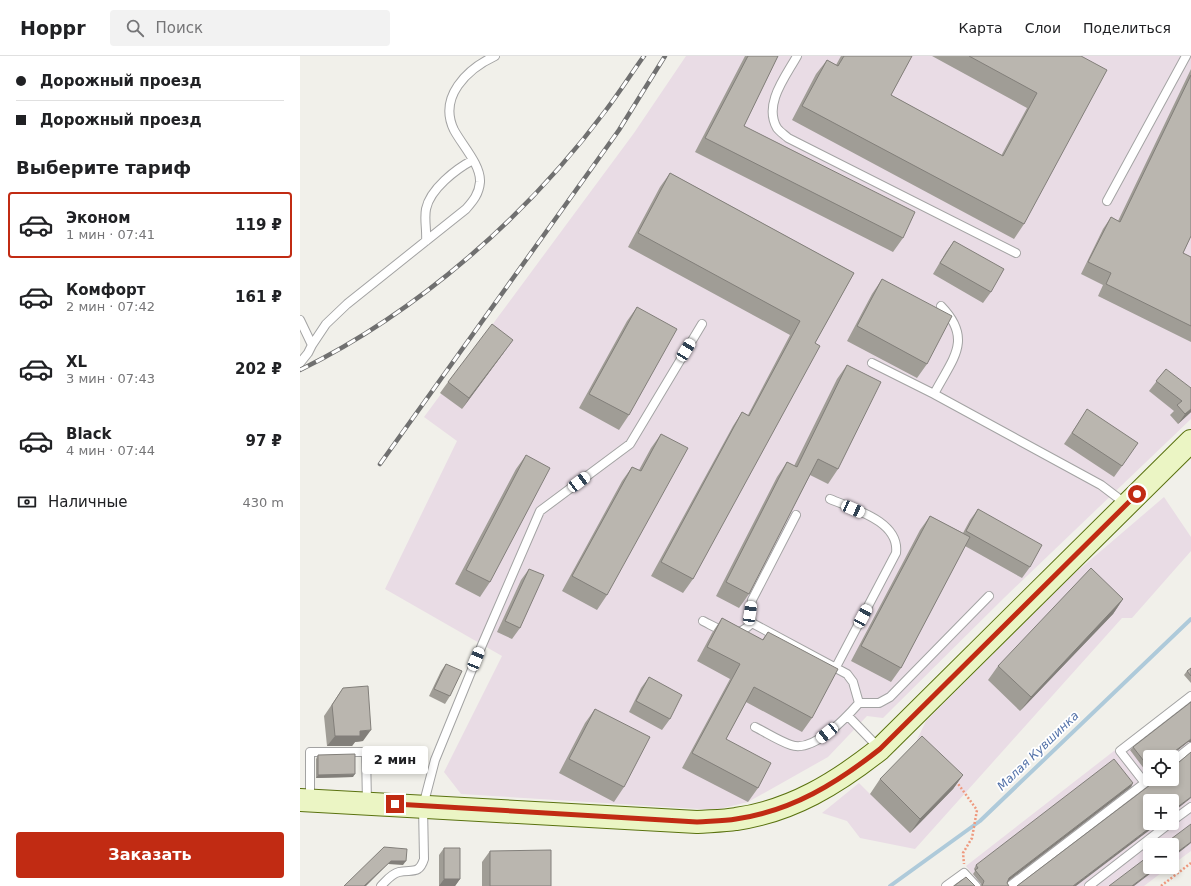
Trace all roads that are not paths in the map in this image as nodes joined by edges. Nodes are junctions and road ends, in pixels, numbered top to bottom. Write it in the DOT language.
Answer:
graph roads {
  1 [pos="495,56"];
  2 [pos="797,56"];
  3 [pos="1186,56"];
  4 [pos="474,160"];
  5 [pos="1107,201"];
  6 [pos="426,241"];
  7 [pos="1016,253"];
  8 [pos="941,306"];
  9 [pos="300,320"];
  10 [pos="702,324"];
  11 [pos="312,345"];
  12 [pos="300,363"];
  13 [pos="872,363"];
  14 [pos="934,394"];
  15 [pos="1191,442"];
  16 [pos="830,499"];
  17 [pos="1126,504"];
  18 [pos="796,515"];
  19 [pos="989,596"];
  20 [pos="703,621"];
  21 [pos="752,623"];
  22 [pos="836,667"];
  23 [pos="1191,696"];
  24 [pos="859,703"];
  25 [pos="848,716"];
  26 [pos="755,726"];
  27 [pos="1191,747"];
  28 [pos="880,749"];
  29 [pos="1179,756"];
  30 [pos="1143,777"];
  31 [pos="1143,784"];
  32 [pos="305,800"];
  33 [pos="367,803"];
  34 [pos="423,806"];
  35 [pos="1191,806"];
  36 [pos="1179,816"];
  37 [pos="1161,830"];
  38 [pos="381,886"];
  39 [pos="946,886"];
  40 [pos="976,886"];
  41 [pos="1010,886"];
  42 [pos="1089,886"];
  1 -- 4 [label="lane"];
  2 -- 7 [label="lane"];
  3 -- 5 [label="lane"];
  4 -- 6 [label="lane"];
  4 -- 6 [label="lane"];
  6 -- 11 [label="lane"];
  8 -- 14 [label="lane"];
  9 -- 11 [label="lane"];
  10 -- 34 [label="lane"];
  11 -- 12 [label="lane"];
  13 -- 14 [label="lane"];
  14 -- 17 [label="lane"];
  15 -- 17 [label="street"];
  16 -- 22 [label="lane"];
  17 -- 28 [label="street"];
  18 -- 21 [label="lane"];
  19 -- 24 [label="lane"];
  20 -- 21 [label="lane"];
  21 -- 22 [label="lane"];
  22 -- 24 [label="lane"];
  23 -- 30 [label="lane"];
  24 -- 25 [label="lane"];
  25 -- 26 [label="lane"];
  25 -- 28 [label="lane"];
  27 -- 29 [label="lane"];
  28 -- 34 [label="street"];
  31 -- 41 [label="lane"];
  32 -- 33 [label="street"];
  32 -- 33 [label="lane"];
  33 -- 34 [label="street"];
  34 -- 38 [label="lane"];
  35 -- 36 [label="lane"];
  37 -- 42 [label="lane"];
  39 -- 40 [label="lane"];
}
